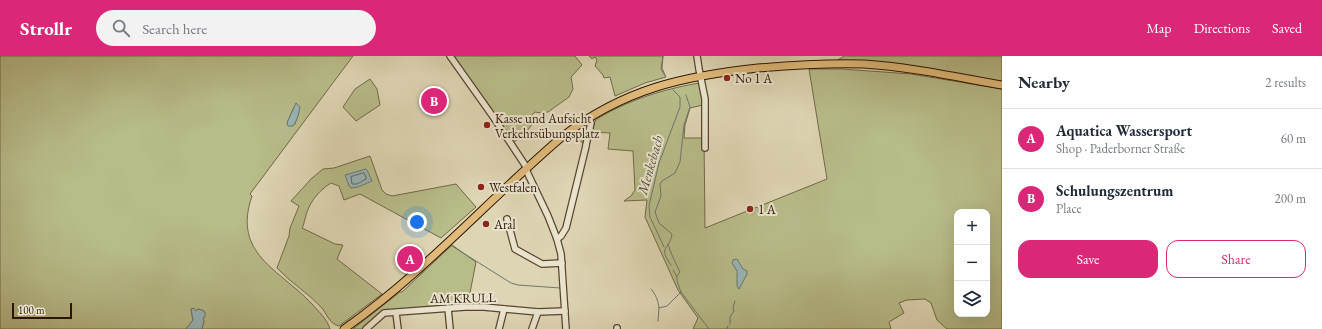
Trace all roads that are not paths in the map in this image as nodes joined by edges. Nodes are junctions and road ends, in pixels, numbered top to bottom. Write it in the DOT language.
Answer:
graph roads {
  1 [pos="450,56"];
  2 [pos="698,56"];
  3 [pos="700,76"];
  4 [pos="1002,85"];
  5 [pos="589,118"];
  6 [pos="705,148"];
  7 [pos="526,169"];
  8 [pos="507,219"];
  9 [pos="557,239"];
  10 [pos="562,263"];
  11 [pos="448,308"];
  12 [pos="504,308"];
  13 [pos="566,311"];
  14 [pos="538,312"];
  15 [pos="396,313"];
  16 [pos="344,329"];
  17 [pos="366,329"];
  18 [pos="398,329"];
  19 [pos="450,329"];
  20 [pos="499,329"];
  21 [pos="532,329"];
  22 [pos="566,329"];
  1 -- 7 [label="street"];
  2 -- 3 [label="street"];
  3 -- 4 [label="main road"];
  3 -- 5 [label="main road"];
  3 -- 6 [label="street"];
  5 -- 7 [label="main road"];
  5 -- 9 [label="street"];
  7 -- 9 [label="street"];
  7 -- 16 [label="main road"];
  8 -- 10 [label="street"];
  9 -- 10 [label="street"];
  10 -- 13 [label="street"];
  11 -- 12 [label="street, AM KRULL"];
  11 -- 15 [label="street, AM KRULL"];
  11 -- 19 [label="street"];
  12 -- 14 [label="street, AM KRULL"];
  12 -- 20 [label="street"];
  13 -- 14 [label="street, AM KRULL"];
  13 -- 22 [label="street"];
  14 -- 21 [label="street"];
  15 -- 17 [label="street, AM KRULL"];
  15 -- 18 [label="street"];
}
